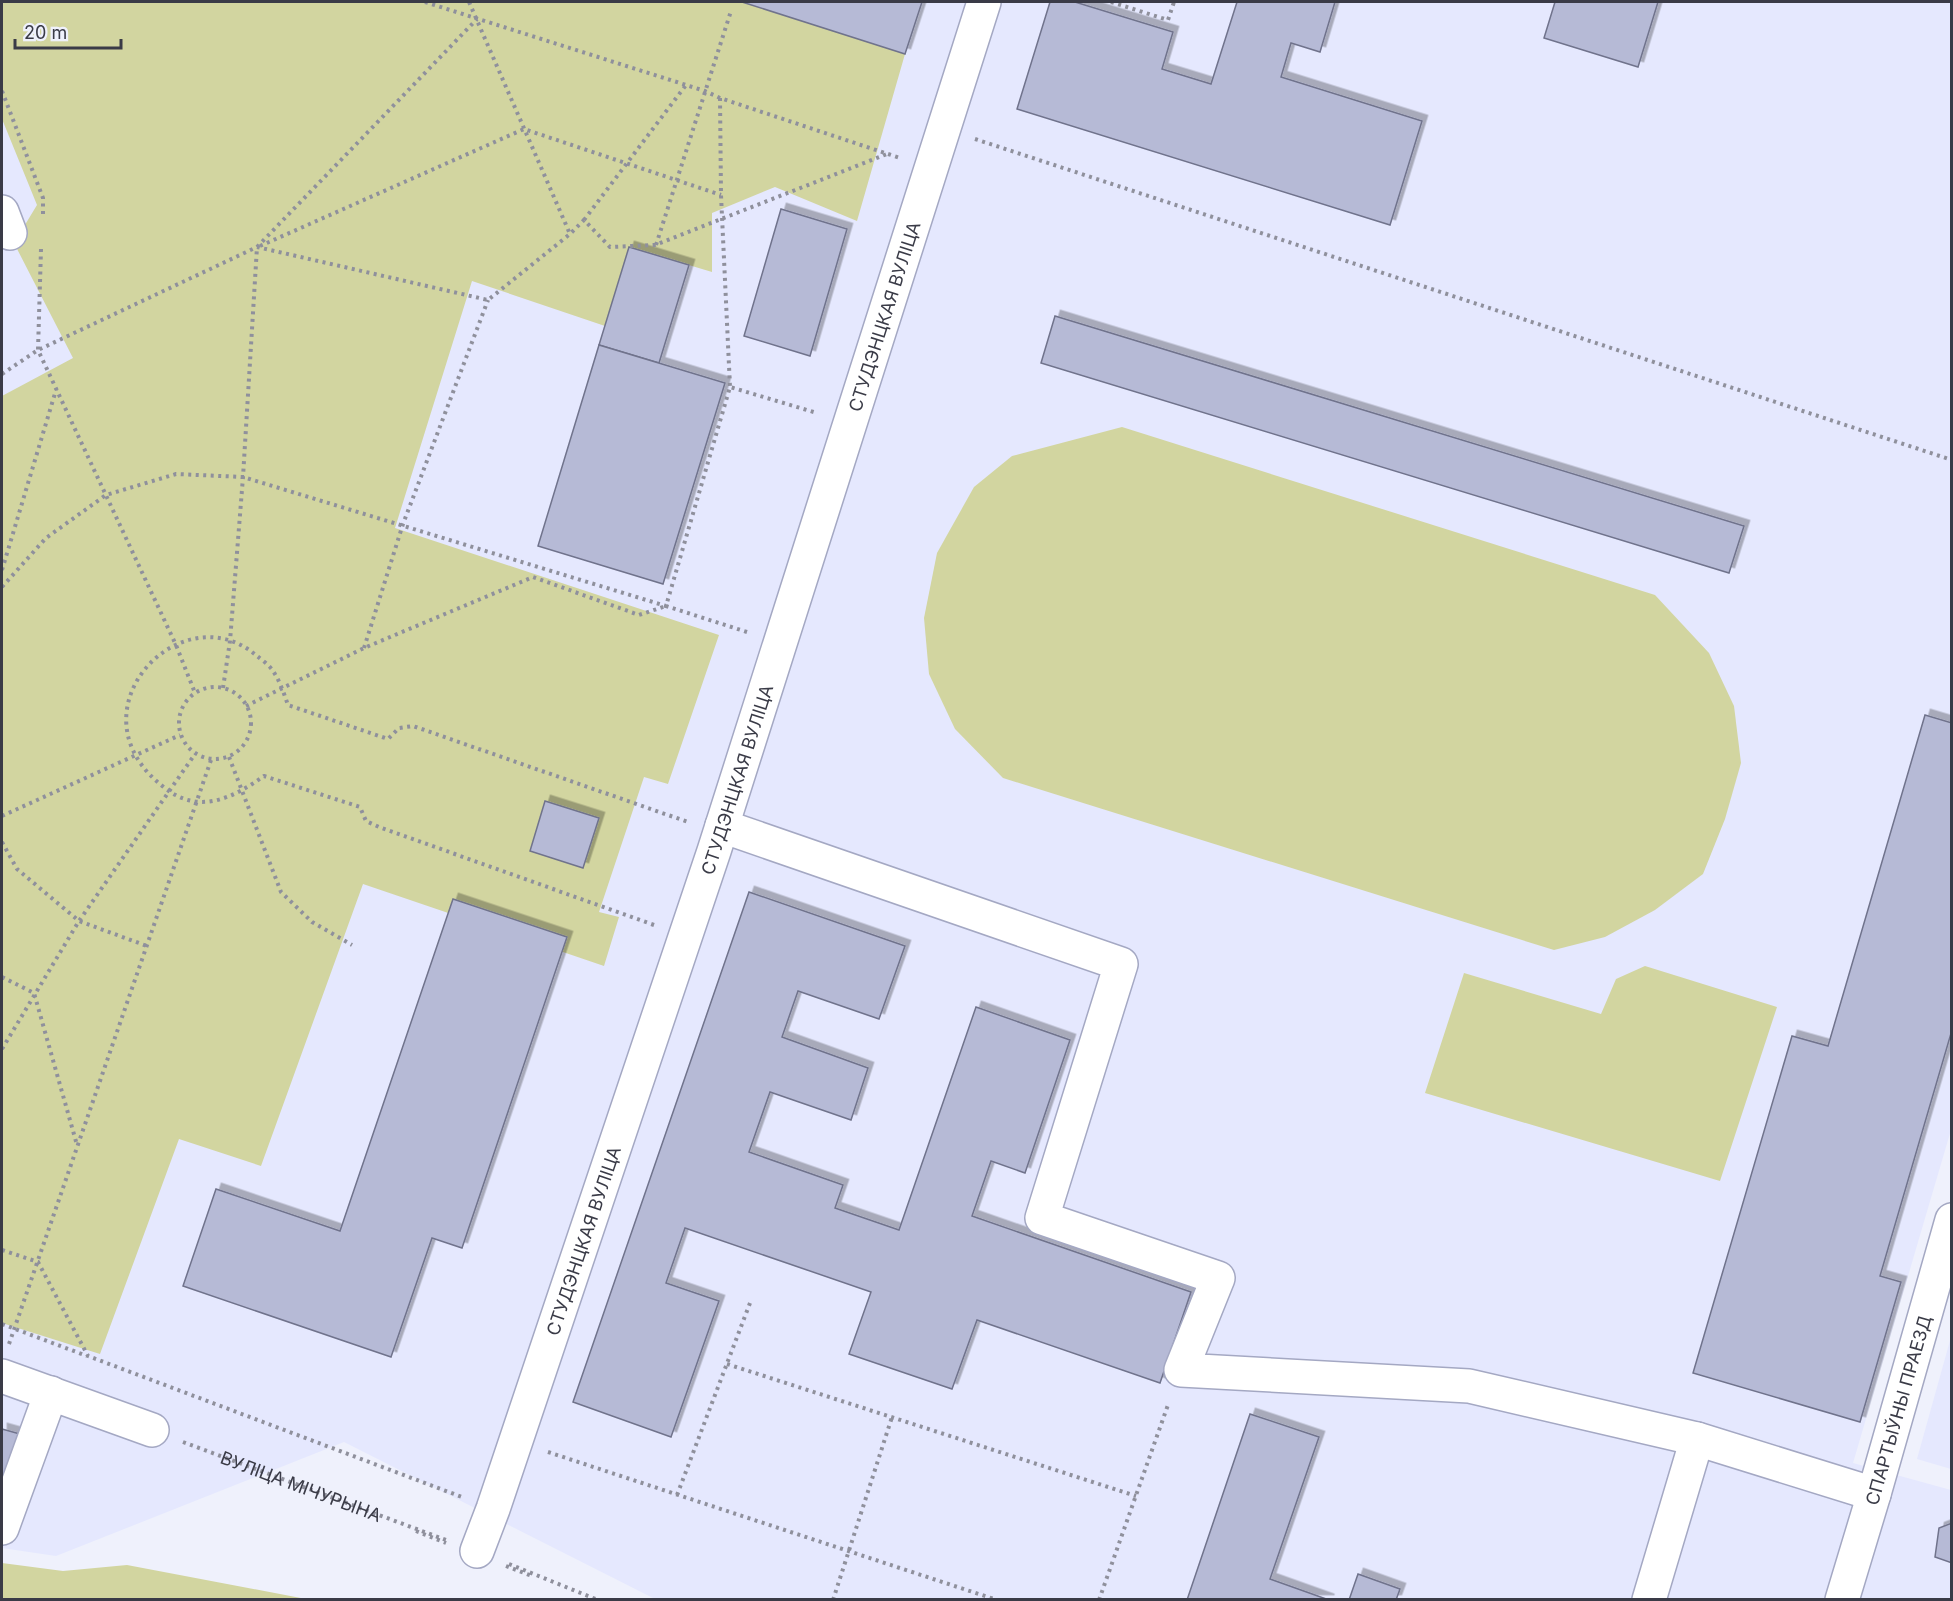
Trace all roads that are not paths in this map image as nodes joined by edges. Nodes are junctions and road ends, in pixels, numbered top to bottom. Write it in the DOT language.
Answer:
graph roads {
  1 [pos="984,2"];
  2 [pos="721,830"];
  3 [pos="1952,1220"];
  4 [pos="1942,1288"];
  5 [pos="5,1362"];
  6 [pos="51,1393"];
  7 [pos="160,1433"];
  8 [pos="1697,1439"];
  9 [pos="1874,1494"];
  10 [pos="2,1528"];
  11 [pos="476,1553"];
  12 [pos="1649,1599"];
  13 [pos="1842,1599"];
  1 -- 2 [label="street, СТУДЭНЦКАЯ ВУЛІЦА"];
  2 -- 8 [label="street"];
  2 -- 11 [label="street, СТУДЭНЦКАЯ ВУЛІЦА"];
  3 -- 4 [label="street, СПАРТЫЎНЫ ПРАЕЗД"];
  4 -- 9 [label="street, СПАРТЫЎНЫ ПРАЕЗД"];
  5 -- 6 [label="street"];
  6 -- 7 [label="street"];
  6 -- 10 [label="street"];
  8 -- 9 [label="street"];
  8 -- 12 [label="street"];
  9 -- 13 [label="street, СПАРТЫЎНЫ ПРАЕЗД"];
}
